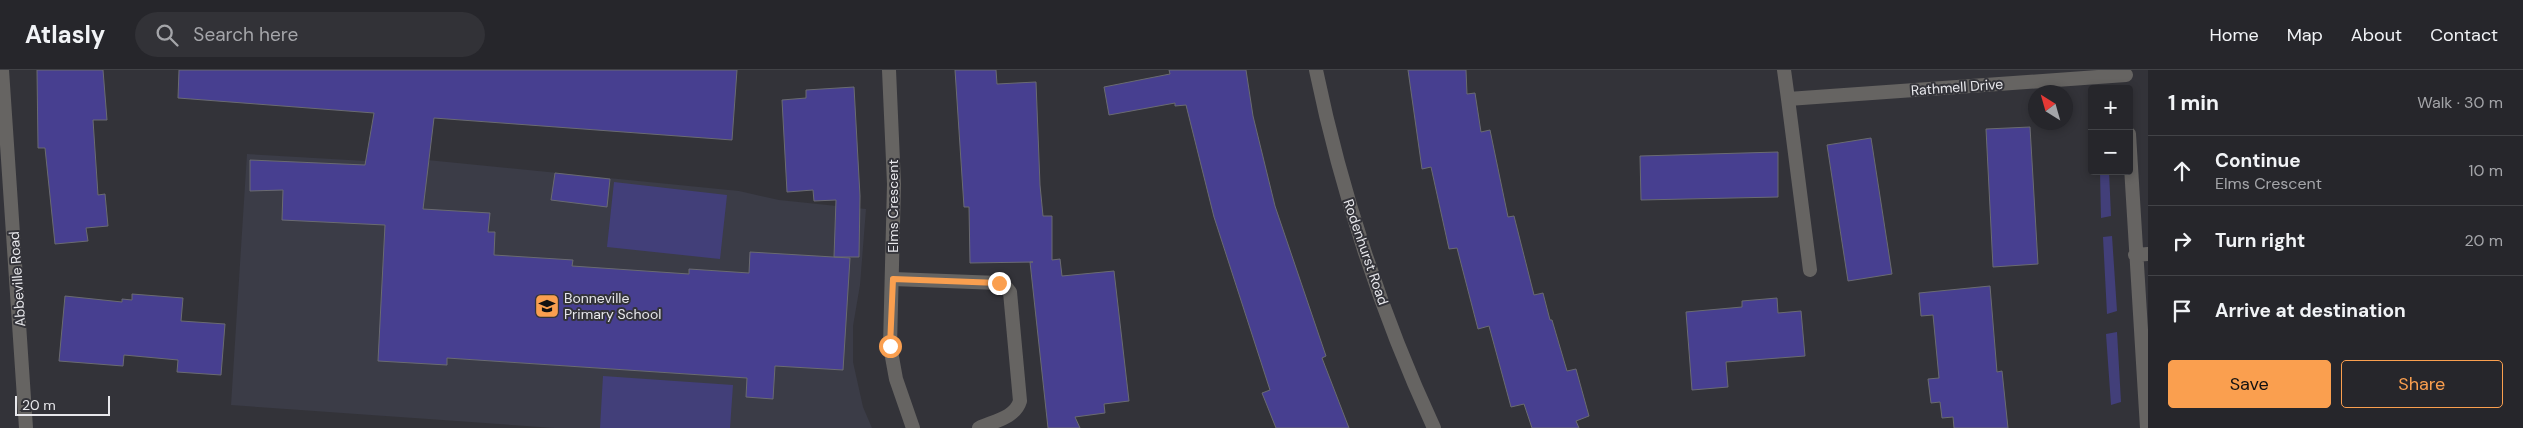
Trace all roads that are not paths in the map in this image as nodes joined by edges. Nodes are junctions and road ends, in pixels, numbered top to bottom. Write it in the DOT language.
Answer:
graph roads {
  1 [pos="2,70"];
  2 [pos="889,70"];
  3 [pos="1316,70"];
  4 [pos="1784,70"];
  5 [pos="2127,78"];
  6 [pos="1788,99"];
  7 [pos="2133,171"];
  8 [pos="2142,255"];
  9 [pos="1810,270"];
  10 [pos="893,279"];
  11 [pos="2146,385"];
  12 [pos="26,428"];
  13 [pos="913,428"];
  14 [pos="978,428"];
  15 [pos="1434,428"];
  16 [pos="2147,428"];
  1 -- 12 [label="street, Abbeville Road"];
  2 -- 10 [label="street, Elms Crescent"];
  3 -- 15 [label="street, Rodenhurst Road"];
  4 -- 6 [label="street"];
  5 -- 6 [label="street, Rathmell Drive"];
  6 -- 9 [label="street"];
  7 -- 8 [label="street"];
  8 -- 11 [label="street"];
  10 -- 13 [label="street, Elms Crescent"];
  10 -- 14 [label="street"];
  11 -- 16 [label="street"];
}
